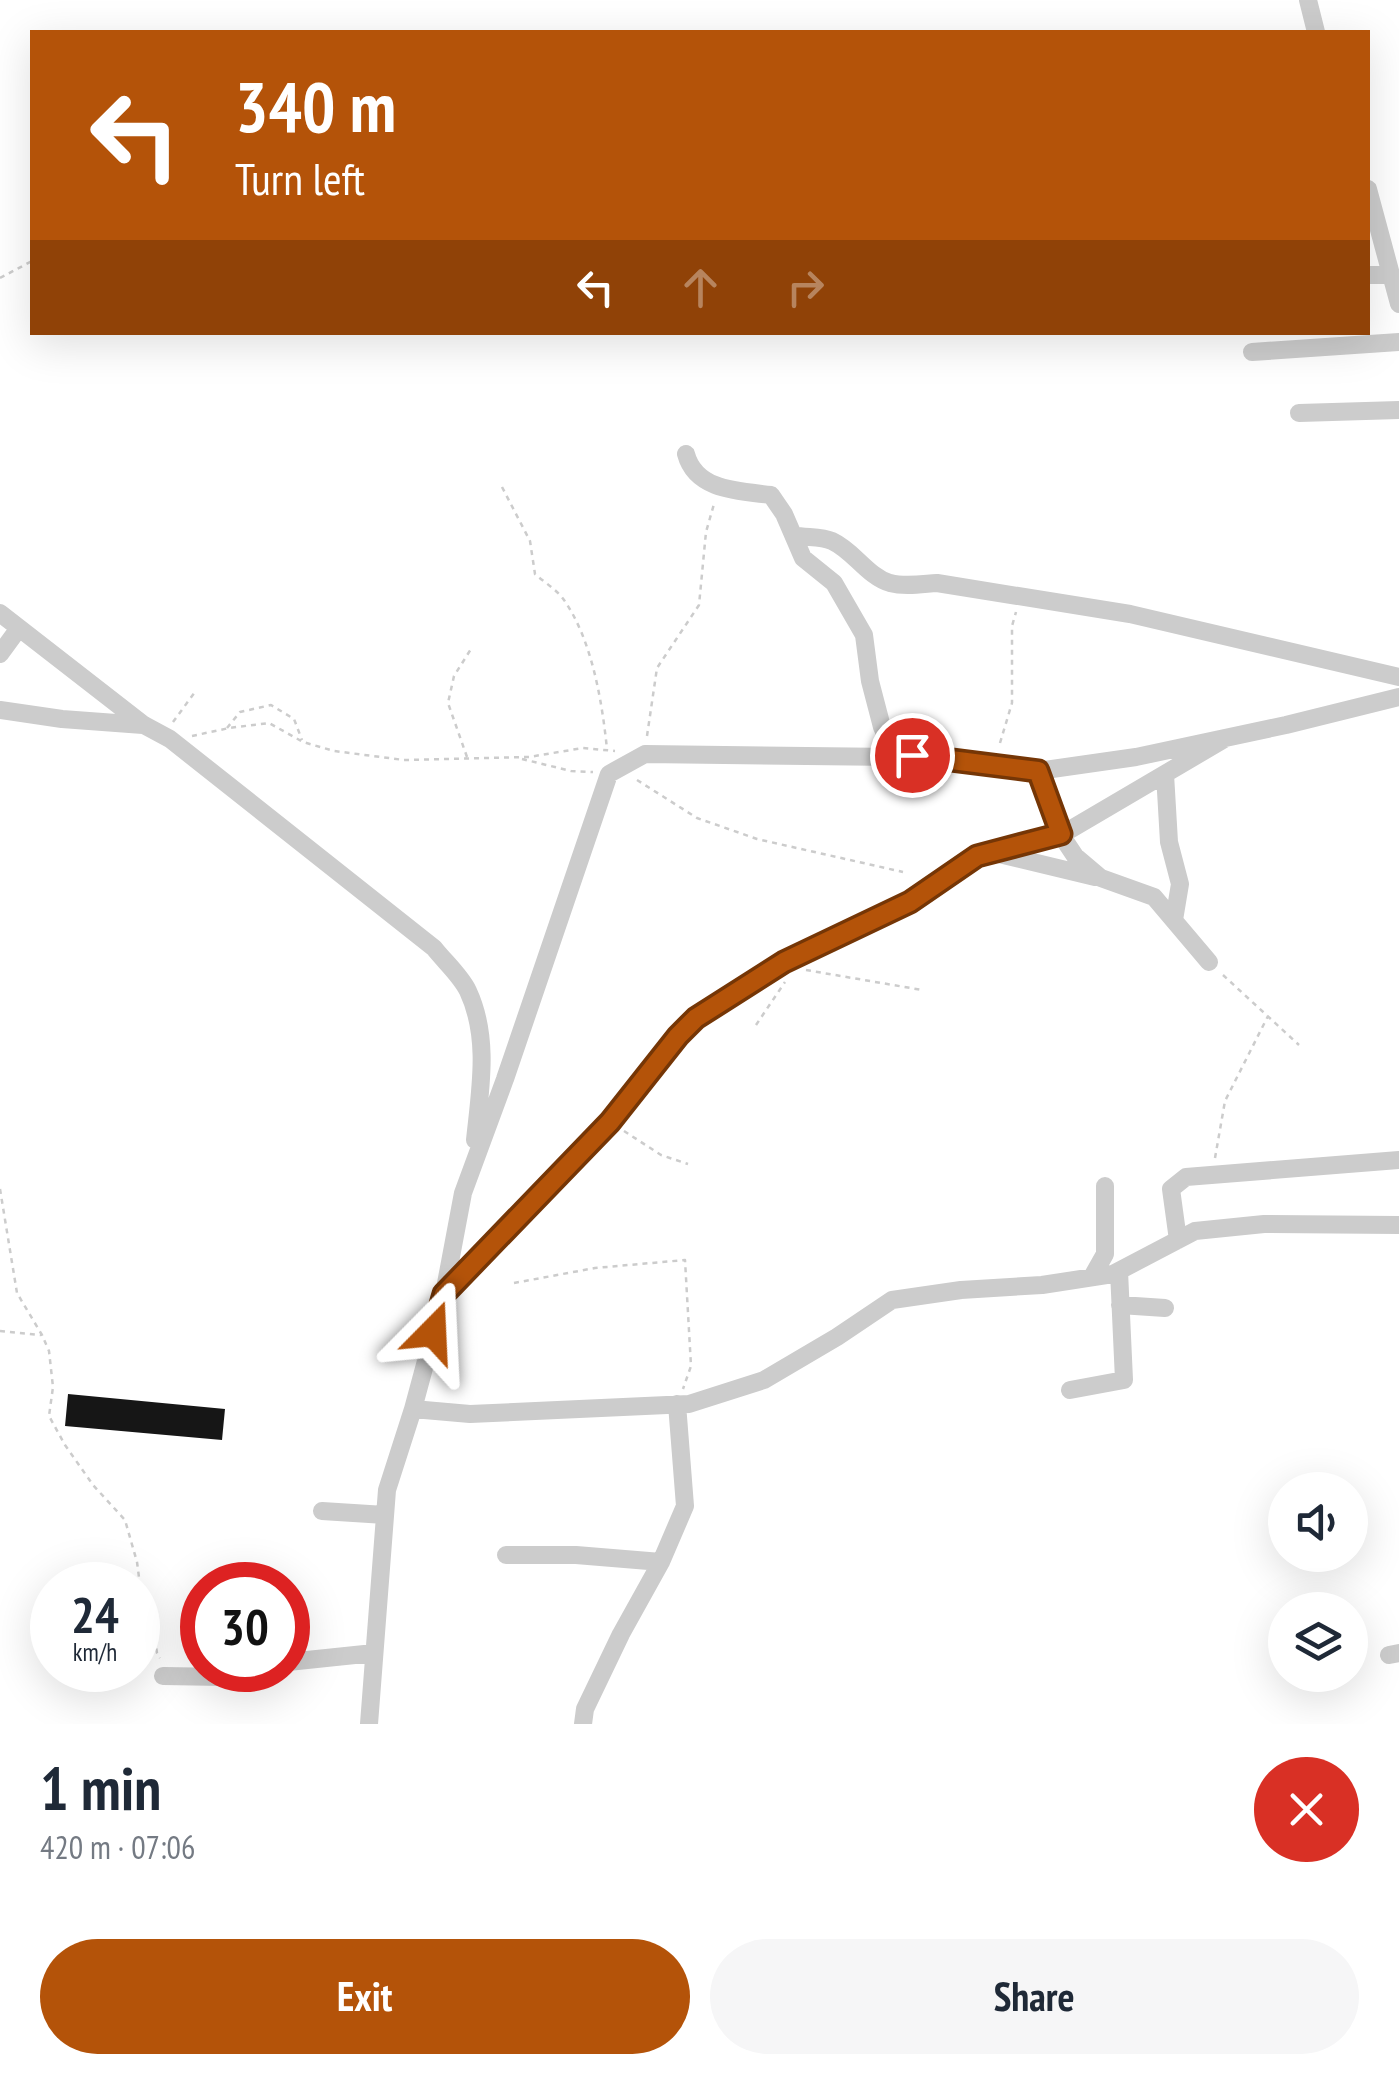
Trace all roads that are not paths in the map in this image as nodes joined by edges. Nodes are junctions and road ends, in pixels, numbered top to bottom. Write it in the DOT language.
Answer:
graph roads {
  1 [pos="1308,0"];
  2 [pos="1316,30"];
  3 [pos="1372,222"];
  4 [pos="1370,275"];
  5 [pos="1391,275"];
  6 [pos="1399,304"];
  7 [pos="1399,342"];
  8 [pos="1252,352"];
  9 [pos="1399,410"];
  10 [pos="1299,414"];
  11 [pos="686,454"];
  12 [pos="793,535"];
  13 [pos="0,614"];
  14 [pos="18,628"];
  15 [pos="0,654"];
  16 [pos="1399,677"];
  17 [pos="1399,697"];
  18 [pos="0,710"];
  19 [pos="144,725"];
  20 [pos="1226,738"];
  21 [pos="912,755"];
  22 [pos="1038,771"];
  23 [pos="1165,774"];
  24 [pos="1061,834"];
  25 [pos="993,852"];
  26 [pos="1101,878"];
  27 [pos="1174,920"];
  28 [pos="1208,962"];
  29 [pos="1399,1160"];
  30 [pos="473,1167"];
  31 [pos="1105,1186"];
  32 [pos="1399,1226"];
  33 [pos="1178,1240"];
  34 [pos="1118,1271"];
  35 [pos="1092,1277"];
  36 [pos="444,1294"];
  37 [pos="1120,1305"];
  38 [pos="1164,1308"];
  39 [pos="1070,1390"];
  40 [pos="677,1404"];
  41 [pos="413,1409"];
  42 [pos="322,1511"];
  43 [pos="385,1516"];
  44 [pos="506,1555"];
  45 [pos="661,1562"];
  46 [pos="374,1653"];
  47 [pos="310,1660"];
  48 [pos="168,1676"];
  49 [pos="180,1676"];
  50 [pos="369,1724"];
  51 [pos="583,1724"];
  1 -- 2 [label="street"];
  3 -- 5 [label="street"];
  4 -- 5 [label="street"];
  5 -- 6 [label="street"];
  7 -- 8 [label="street"];
  9 -- 10 [label="street"];
  11 -- 12 [label="street"];
  12 -- 16 [label="street"];
  12 -- 30 [label="street"];
  13 -- 14 [label="street"];
  14 -- 15 [label="street"];
  14 -- 19 [label="street"];
  17 -- 20 [label="street"];
  18 -- 19 [label="street"];
  19 -- 30 [label="street"];
  20 -- 22 [label="street"];
  20 -- 23 [label="street"];
  21 -- 22 [label="street"];
  22 -- 24 [label="street"];
  23 -- 24 [label="street"];
  23 -- 27 [label="street"];
  24 -- 25 [label="street"];
  24 -- 26 [label="street"];
  25 -- 26 [label="street"];
  25 -- 36 [label="street"];
  26 -- 27 [label="street"];
  27 -- 28 [label="street"];
  29 -- 33 [label="street"];
  30 -- 36 [label="street"];
  31 -- 35 [label="street"];
  32 -- 33 [label="street"];
  33 -- 34 [label="street"];
  34 -- 35 [label="street"];
  34 -- 37 [label="street"];
  35 -- 40 [label="street"];
  36 -- 41 [label="street"];
  37 -- 38 [label="street"];
  37 -- 39 [label="street"];
  40 -- 41 [label="street"];
  40 -- 45 [label="street"];
  41 -- 43 [label="street"];
  42 -- 43 [label="street"];
  43 -- 46 [label="street"];
  44 -- 45 [label="street"];
  45 -- 51 [label="street"];
  46 -- 47 [label="street"];
  46 -- 50 [label="street"];
  48 -- 49 [label="street"];
}
